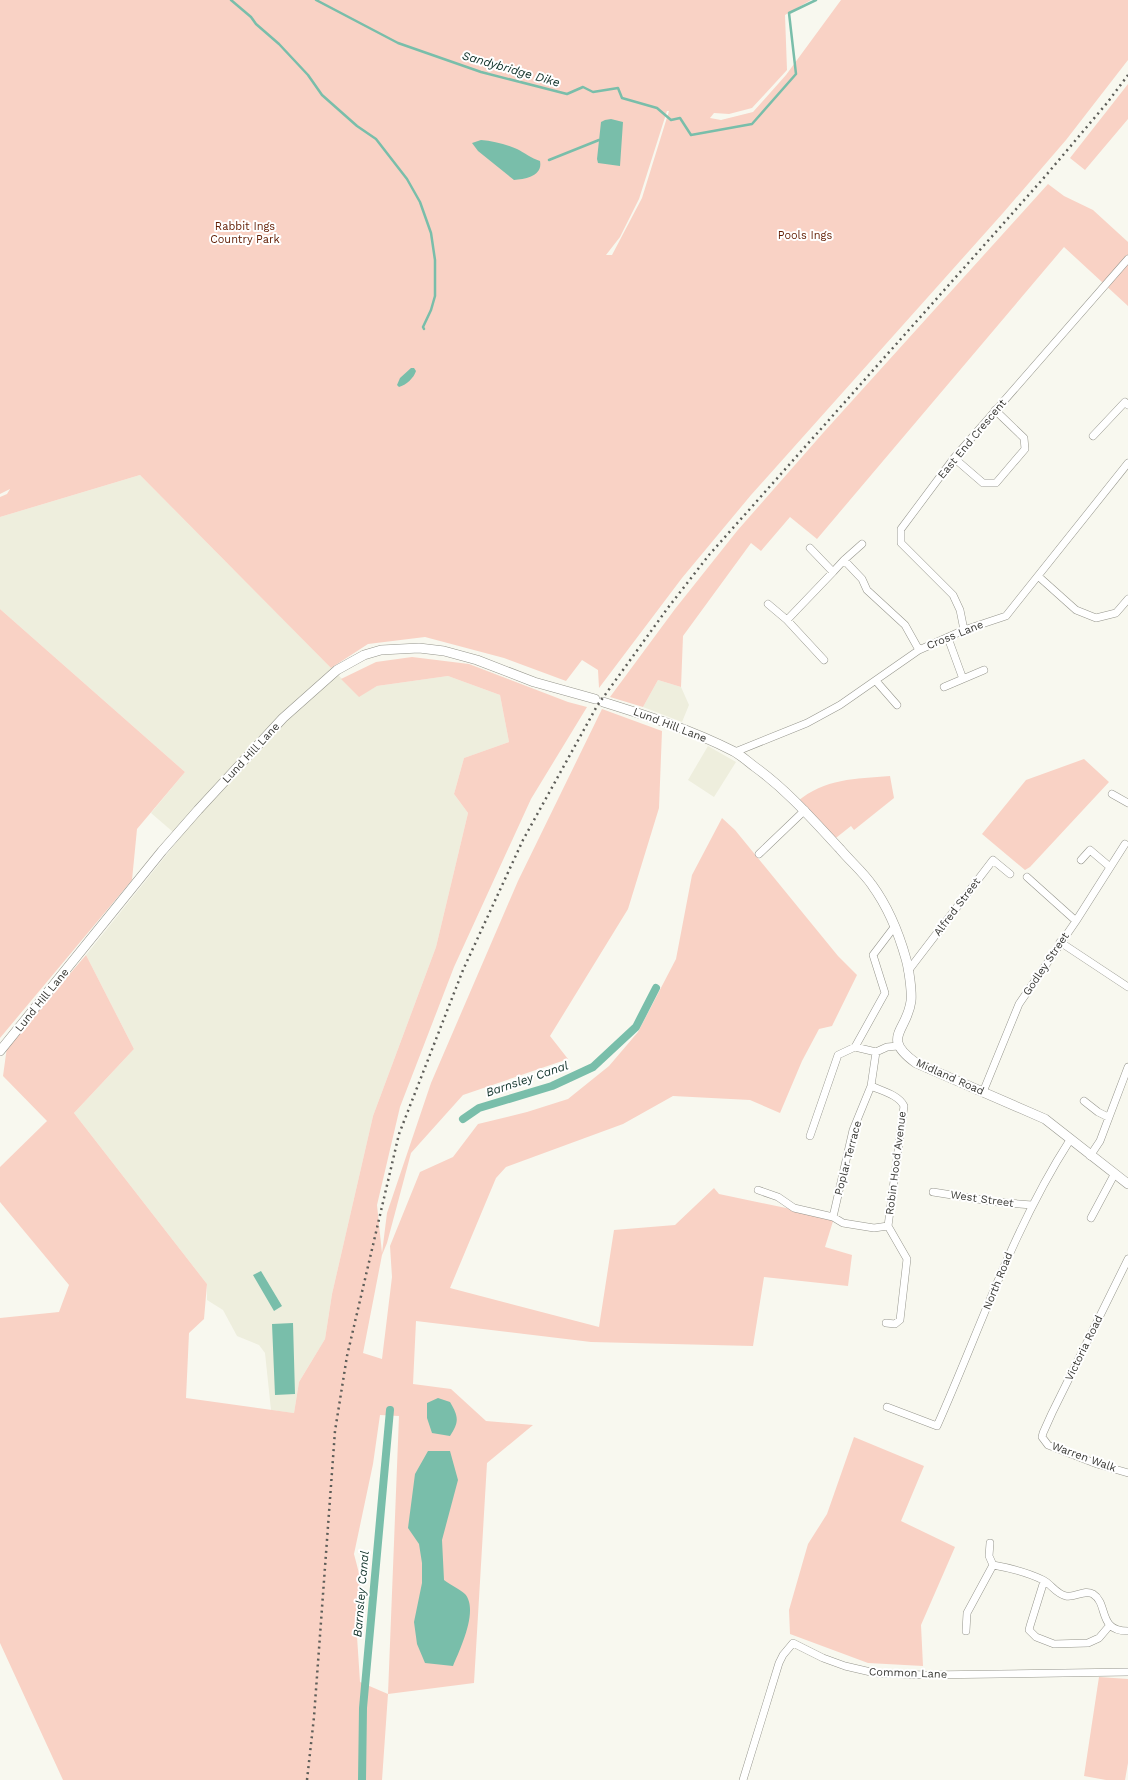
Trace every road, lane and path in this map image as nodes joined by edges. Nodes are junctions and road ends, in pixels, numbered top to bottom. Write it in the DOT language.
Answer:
graph roads {
  1 [pos="1128,259"];
  2 [pos="1128,405"];
  3 [pos="995,410"];
  4 [pos="1093,436"];
  5 [pos="954,458"];
  6 [pos="1128,463"];
  7 [pos="862,544"];
  8 [pos="810,548"];
  9 [pos="844,560"];
  10 [pos="833,572"];
  11 [pos="1038,576"];
  12 [pos="1128,599"];
  13 [pos="768,604"];
  14 [pos="787,620"];
  15 [pos="964,630"];
  16 [pos="948,638"];
  17 [pos="919,650"];
  18 [pos="824,660"];
  19 [pos="984,670"];
  20 [pos="963,679"];
  21 [pos="876,681"];
  22 [pos="944,687"];
  23 [pos="897,705"];
  24 [pos="735,752"];
  25 [pos="1112,794"];
  26 [pos="1128,803"];
  27 [pos="805,810"];
  28 [pos="1124,844"];
  29 [pos="759,854"];
  30 [pos="1081,860"];
  31 [pos="1110,867"];
  32 [pos="1010,874"];
  33 [pos="1027,877"];
  34 [pos="1076,921"];
  35 [pos="895,926"];
  36 [pos="1060,942"];
  37 [pos="908,971"];
  38 [pos="1128,987"];
  39 [pos="898,1046"];
  40 [pos="855,1047"];
  41 [pos="0,1051"];
  42 [pos="876,1052"];
  43 [pos="1128,1067"];
  44 [pos="871,1086"];
  45 [pos="983,1092"];
  46 [pos="1084,1101"];
  47 [pos="1108,1117"];
  48 [pos="810,1136"];
  49 [pos="1070,1140"];
  50 [pos="1090,1156"];
  51 [pos="1114,1174"];
  52 [pos="1128,1184"];
  53 [pos="758,1190"];
  54 [pos="933,1192"];
  55 [pos="1032,1205"];
  56 [pos="833,1217"];
  57 [pos="1091,1218"];
  58 [pos="888,1226"];
  59 [pos="1128,1259"];
  60 [pos="886,1323"];
  61 [pos="887,1407"];
  62 [pos="1042,1438"];
  63 [pos="1128,1473"];
  64 [pos="990,1543"];
  65 [pos="992,1564"];
  66 [pos="1044,1581"];
  67 [pos="1110,1625"];
  68 [pos="966,1631"];
  69 [pos="1128,1631"];
  70 [pos="1128,1672"];
  71 [pos="743,1780"];
  1 -- 3 [label="street, East End Crescent"];
  2 -- 4 [label="street"];
  3 -- 5 [label="street, East End Crescent"];
  3 -- 5 [label="street"];
  5 -- 15 [label="street, East End Crescent"];
  6 -- 11 [label="street, Cross Lane"];
  7 -- 9 [label="street"];
  8 -- 10 [label="street"];
  9 -- 10 [label="street"];
  9 -- 17 [label="street"];
  10 -- 14 [label="street"];
  11 -- 12 [label="street"];
  11 -- 15 [label="street, Cross Lane"];
  13 -- 14 [label="street"];
  14 -- 18 [label="street"];
  15 -- 16 [label="street, Cross Lane"];
  16 -- 17 [label="street, Cross Lane"];
  16 -- 20 [label="street"];
  17 -- 21 [label="street, Cross Lane"];
  19 -- 20 [label="street"];
  20 -- 22 [label="street"];
  21 -- 23 [label="street"];
  21 -- 24 [label="street, Cross Lane"];
  24 -- 27 [label="main road"];
  24 -- 41 [label="main road, Lund Hill Lane"];
  25 -- 26 [label="street"];
  27 -- 29 [label="street"];
  27 -- 35 [label="main road"];
  28 -- 31 [label="street, Godley Street"];
  30 -- 31 [label="street"];
  31 -- 34 [label="street, Godley Street"];
  32 -- 37 [label="street, Alfred Street"];
  33 -- 34 [label="street"];
  34 -- 36 [label="street, Godley Street"];
  35 -- 37 [label="main road"];
  35 -- 40 [label="street"];
  36 -- 38 [label="street"];
  36 -- 45 [label="street, Godley Street"];
  37 -- 39 [label="main road"];
  39 -- 42 [label="street"];
  39 -- 45 [label="main road, Midland Road"];
  40 -- 42 [label="street"];
  40 -- 48 [label="street"];
  42 -- 44 [label="street, Poplar Terrace"];
  43 -- 47 [label="street"];
  44 -- 56 [label="street, Poplar Terrace"];
  44 -- 58 [label="street, Robin Hood Avenue"];
  45 -- 49 [label="main road, Midland Road"];
  46 -- 47 [label="street"];
  47 -- 50 [label="street"];
  49 -- 50 [label="main road, Midland Road"];
  49 -- 55 [label="street, North Road"];
  50 -- 51 [label="main road, Midland Road"];
  51 -- 52 [label="main road, Midland Road"];
  51 -- 57 [label="street"];
  53 -- 56 [label="street, Robin Hood Avenue"];
  54 -- 55 [label="street, West Street"];
  55 -- 61 [label="street, North Road"];
  56 -- 58 [label="street, Robin Hood Avenue"];
  58 -- 60 [label="street"];
  59 -- 62 [label="street, Victoria Road"];
  62 -- 63 [label="street, Warren Walk"];
  64 -- 65 [label="street"];
  65 -- 66 [label="street"];
  65 -- 68 [label="street"];
  66 -- 67 [label="street"];
  66 -- 67 [label="street"];
  67 -- 69 [label="street"];
  70 -- 71 [label="street, Common Lane"];
}
